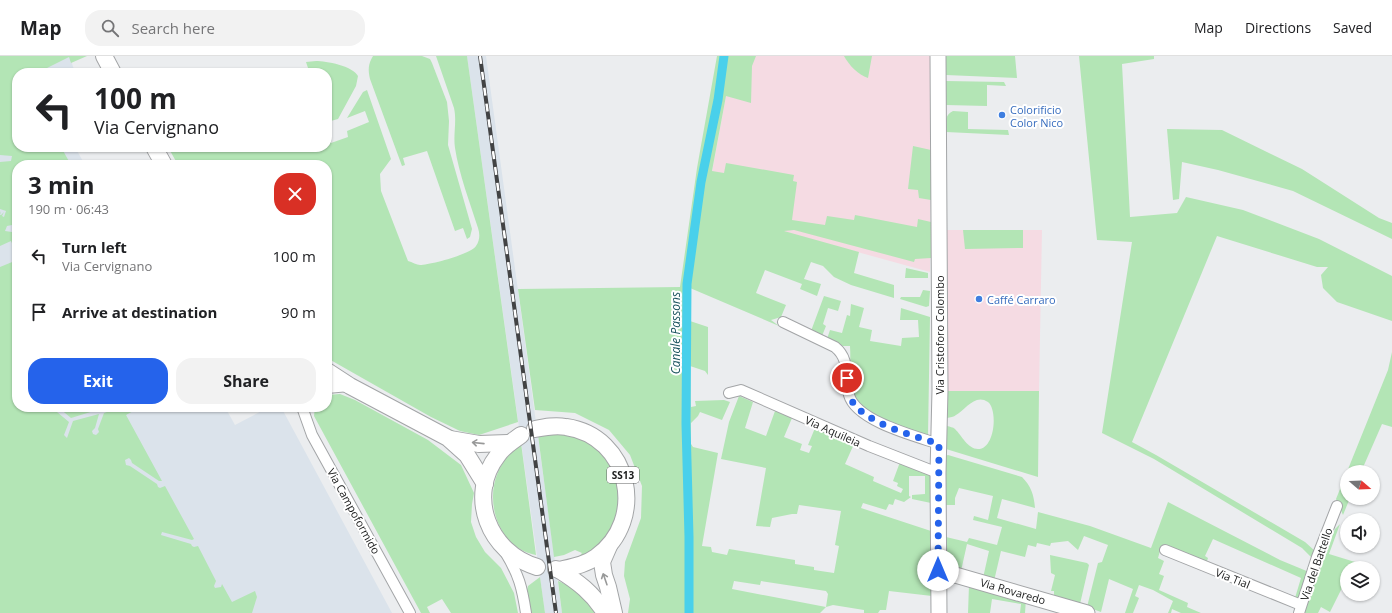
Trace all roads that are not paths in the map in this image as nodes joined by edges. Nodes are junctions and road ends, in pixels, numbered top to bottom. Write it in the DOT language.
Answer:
graph roads {
  1 [pos="104,56"];
  2 [pos="938,56"];
  3 [pos="110,68"];
  4 [pos="783,322"];
  5 [pos="332,374"];
  6 [pos="350,386"];
  7 [pos="332,388"];
  8 [pos="729,393"];
  9 [pos="304,412"];
  10 [pos="522,436"];
  11 [pos="448,438"];
  12 [pos="939,444"];
  13 [pos="938,473"];
  14 [pos="485,484"];
  15 [pos="1337,514"];
  16 [pos="499,543"];
  17 [pos="609,546"];
  18 [pos="1165,550"];
  19 [pos="537,567"];
  20 [pos="938,570"];
  21 [pos="1300,609"];
  22 [pos="410,613"];
  23 [pos="526,613"];
  24 [pos="605,613"];
  25 [pos="614,613"];
  26 [pos="939,613"];
  27 [pos="1087,613"];
  1 -- 3 [label="main road"];
  2 -- 12 [label="main road, Via Cristoforo Colombo"];
  4 -- 12 [label="street"];
  5 -- 6 [label="main road, SS13"];
  6 -- 7 [label="street"];
  6 -- 11 [label="main road, SS13"];
  8 -- 13 [label="street, Via Aquileia"];
  9 -- 22 [label="street, Via Campoformido"];
  10 -- 11 [label="main road, SS13, one-way"];
  10 -- 14 [label="main road"];
  10 -- 17 [label="main road, SS13"];
  11 -- 14 [label="main road, SS13"];
  12 -- 13 [label="main road, Via Cristoforo Colombo"];
  13 -- 20 [label="main road, Via Cristoforo Colombo"];
  14 -- 16 [label="main road"];
  15 -- 21 [label="street, Via del Battello"];
  16 -- 19 [label="main road"];
  16 -- 23 [label="street"];
  17 -- 24 [label="main road, SS13"];
  25 -- 17 [label="main road, SS13, one-way"];
  18 -- 21 [label="street, Via Tial"];
  20 -- 26 [label="main road, Via Cristoforo Colombo"];
  20 -- 27 [label="main road, Via Rovaredo"];
}
